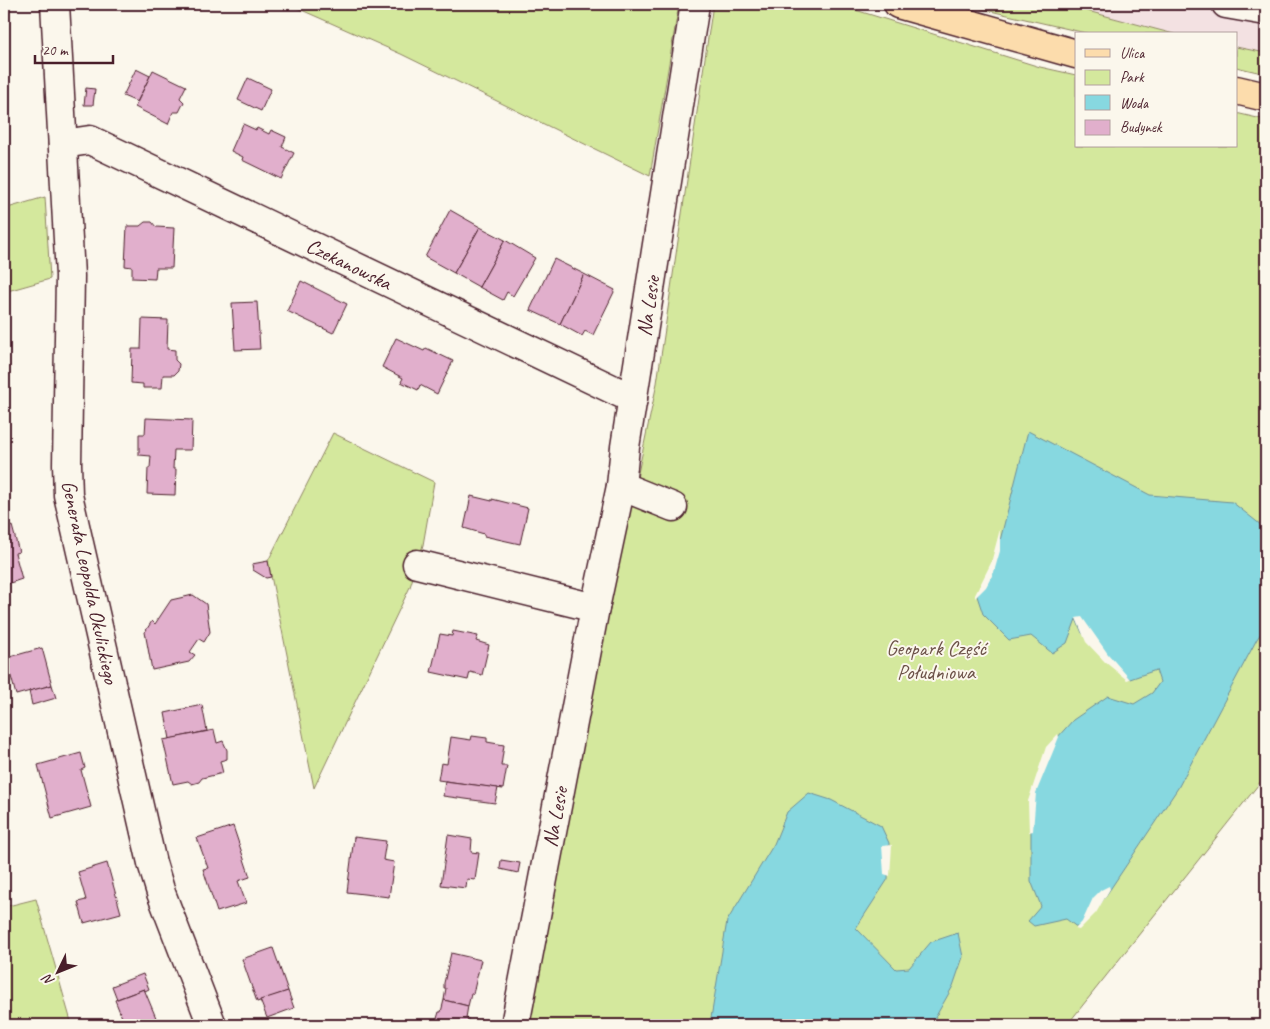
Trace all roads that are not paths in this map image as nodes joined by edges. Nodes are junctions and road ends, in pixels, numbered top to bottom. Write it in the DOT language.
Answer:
graph roads {
  1 [pos="55,4"];
  2 [pos="695,4"];
  3 [pos="898,4"];
  4 [pos="1226,4"];
  5 [pos="1266,11"];
  6 [pos="1075,54"];
  7 [pos="1238,90"];
  8 [pos="1266,97"];
  9 [pos="63,144"];
  10 [pos="633,399"];
  11 [pos="621,486"];
  12 [pos="673,507"];
  13 [pos="417,564"];
  14 [pos="595,608"];
  15 [pos="212,1025"];
  16 [pos="515,1025"];
  1 -- 9 [label="street, Generała Leopolda Okulickiego"];
  2 -- 10 [label="street, Na Lesie"];
  3 -- 6 [label="main road"];
  4 -- 5 [label="street"];
  7 -- 8 [label="main road"];
  9 -- 10 [label="street, Czekanowska"];
  9 -- 15 [label="street, Generała Leopolda Okulickiego"];
  10 -- 11 [label="street, Na Lesie"];
  11 -- 12 [label="street"];
  11 -- 14 [label="street, Na Lesie"];
  13 -- 14 [label="street"];
  14 -- 16 [label="street, Na Lesie"];
}
